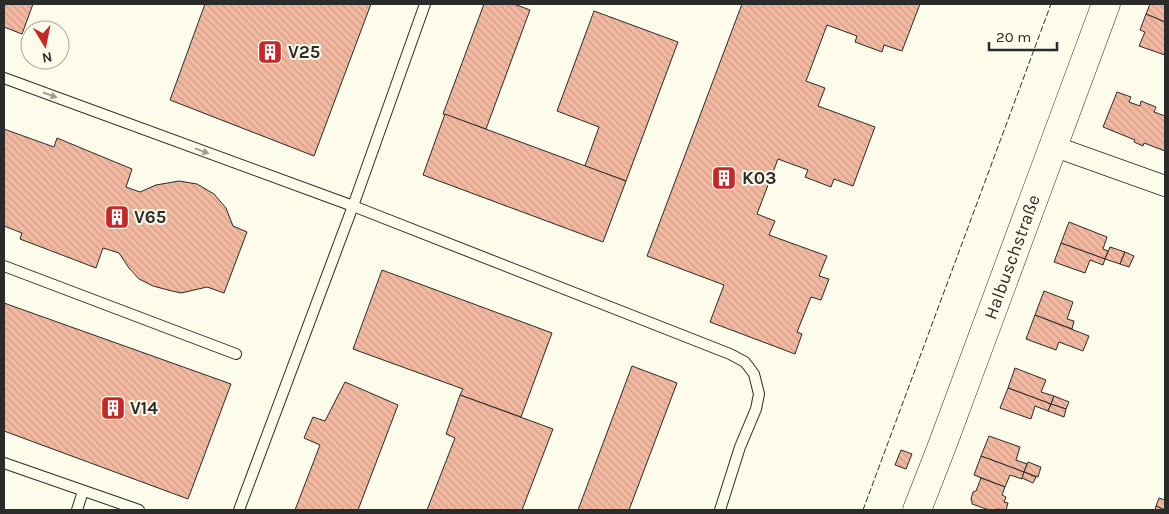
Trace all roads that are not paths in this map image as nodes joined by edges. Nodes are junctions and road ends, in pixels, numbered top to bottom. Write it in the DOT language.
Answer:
graph roads {
  1 [pos="425,4"];
  2 [pos="1106,4"];
  3 [pos="4,78"];
  4 [pos="1053,146"];
  5 [pos="1165,186"];
  6 [pos="353,206"];
  7 [pos="4,266"];
  8 [pos="236,354"];
  9 [pos="4,463"];
  10 [pos="83,490"];
  11 [pos="76,510"];
  12 [pos="139,510"];
  13 [pos="239,510"];
  14 [pos="720,510"];
  15 [pos="917,510"];
  1 -- 6 [label="lane"];
  2 -- 4 [label="street, Halbuschstraße"];
  3 -- 6 [label="lane, one-way"];
  4 -- 5 [label="street"];
  4 -- 15 [label="street, Halbuschstraße"];
  6 -- 13 [label="lane"];
  6 -- 14 [label="lane"];
  7 -- 8 [label="lane"];
  9 -- 10 [label="lane"];
  10 -- 11 [label="lane"];
  10 -- 12 [label="lane"];
}
